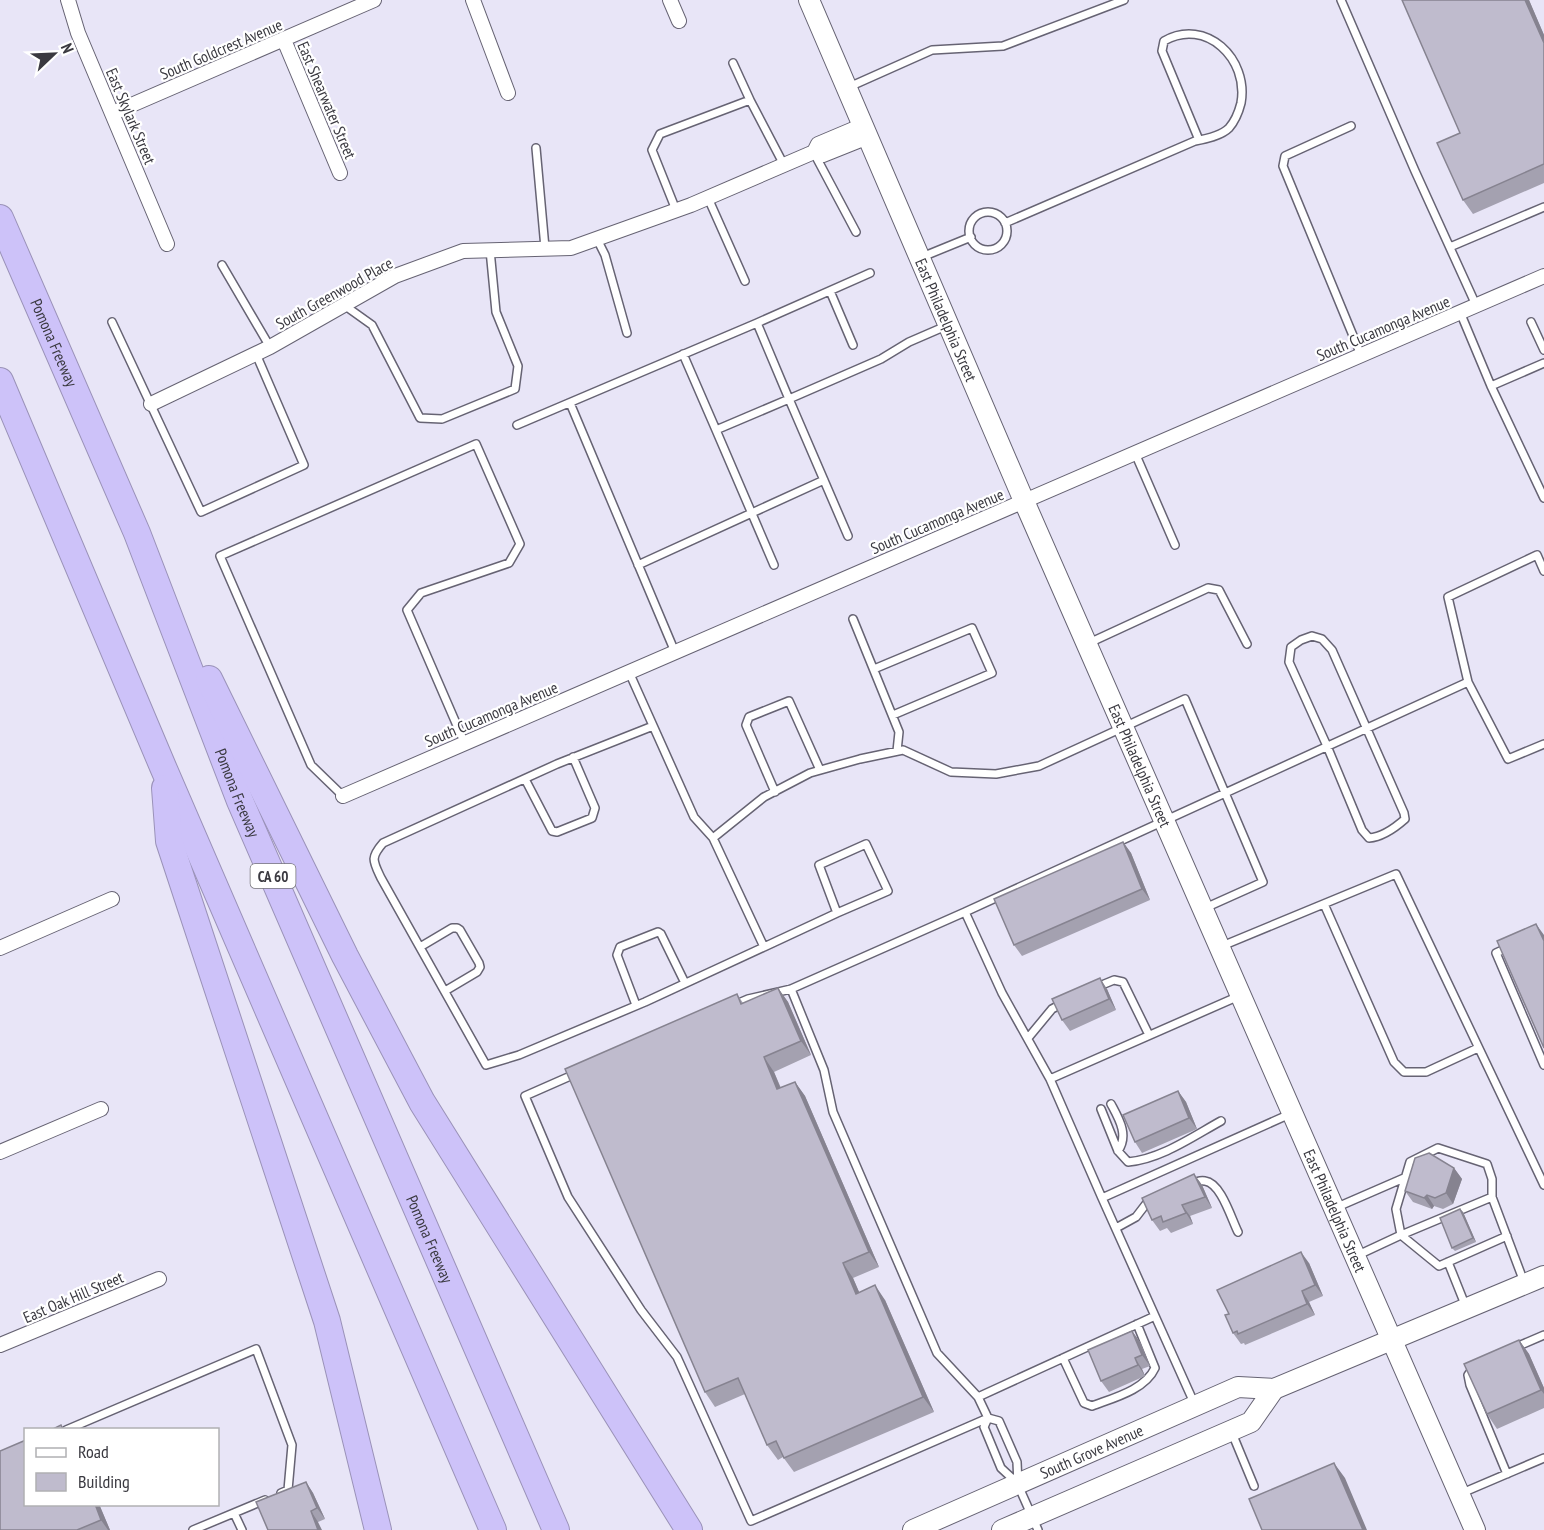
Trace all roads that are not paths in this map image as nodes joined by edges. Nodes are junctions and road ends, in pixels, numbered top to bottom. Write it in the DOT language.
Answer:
graph roads {
  1 [pos="68,0"];
  2 [pos="374,0"];
  3 [pos="473,0"];
  4 [pos="670,0"];
  5 [pos="809,0"];
  6 [pos="1124,0"];
  7 [pos="1341,0"];
  8 [pos="679,21"];
  9 [pos="284,40"];
  10 [pos="733,63"];
  11 [pos="847,87"];
  12 [pos="508,93"];
  13 [pos="750,100"];
  14 [pos="113,113"];
  15 [pos="1351,126"];
  16 [pos="865,131"];
  17 [pos="1199,140"];
  18 [pos="536,148"];
  19 [pos="814,152"];
  20 [pos="784,165"];
  21 [pos="340,173"];
  22 [pos="708,198"];
  23 [pos="1544,207"];
  24 [pos="676,210"];
  25 [pos="0,218"];
  26 [pos="1005,223"];
  27 [pos="856,232"];
  28 [pos="971,237"];
  29 [pos="596,238"];
  30 [pos="167,244"];
  31 [pos="1450,247"];
  32 [pos="545,248"];
  33 [pos="490,250"];
  34 [pos="919,258"];
  35 [pos="222,265"];
  36 [pos="870,273"];
  37 [pos="1544,276"];
  38 [pos="745,282"];
  39 [pos="830,291"];
  40 [pos="345,305"];
  41 [pos="1476,305"];
  42 [pos="1460,312"];
  43 [pos="112,322"];
  44 [pos="1531,322"];
  45 [pos="757,323"];
  46 [pos="948,325"];
  47 [pos="627,333"];
  48 [pos="853,345"];
  49 [pos="270,347"];
  50 [pos="1544,350"];
  51 [pos="256,354"];
  52 [pos="683,354"];
  53 [pos="1361,355"];
  54 [pos="1544,363"];
  55 [pos="0,381"];
  56 [pos="1491,386"];
  57 [pos="789,399"];
  58 [pos="570,402"];
  59 [pos="151,404"];
  60 [pos="517,425"];
  61 [pos="716,430"];
  62 [pos="1135,453"];
  63 [pos="824,480"];
  64 [pos="1544,498"];
  65 [pos="1024,501"];
  66 [pos="753,513"];
  67 [pos="137,533"];
  68 [pos="848,536"];
  69 [pos="1175,545"];
  70 [pos="638,565"];
  71 [pos="774,565"];
  72 [pos="1544,570"];
  73 [pos="853,619"];
  74 [pos="1087,644"];
  75 [pos="1247,644"];
  76 [pos="675,652"];
  77 [pos="874,669"];
  78 [pos="629,672"];
  79 [pos="1468,682"];
  80 [pos="892,716"];
  81 [pos="653,726"];
  82 [pos="1124,728"];
  83 [pos="1367,728"];
  84 [pos="465,744"];
  85 [pos="1544,744"];
  86 [pos="1327,746"];
  87 [pos="897,751"];
  88 [pos="573,757"];
  89 [pos="163,767"];
  90 [pos="820,770"];
  91 [pos="525,779"];
  92 [pos="775,792"];
  93 [pos="1225,792"];
  94 [pos="343,796"];
  95 [pos="1164,820"];
  96 [pos="713,838"];
  97 [pos="112,899"];
  98 [pos="1323,904"];
  99 [pos="1203,909"];
  100 [pos="965,912"];
  101 [pos="837,913"];
  102 [pos="1515,944"];
  103 [pos="420,947"];
  104 [pos="764,947"];
  105 [pos="1220,947"];
  106 [pos="0,948"];
  107 [pos="684,983"];
  108 [pos="1094,988"];
  109 [pos="791,989"];
  110 [pos="445,991"];
  111 [pos="1241,995"];
  112 [pos="1074,997"];
  113 [pos="636,1005"];
  114 [pos="727,1008"];
  115 [pos="1149,1035"];
  116 [pos="1028,1038"];
  117 [pos="1478,1048"];
  118 [pos="1544,1065"];
  119 [pos="578,1072"];
  120 [pos="1050,1079"];
  121 [pos="1111,1104"];
  122 [pos="101,1109"];
  123 [pos="1101,1109"];
  124 [pos="1292,1113"];
  125 [pos="1221,1121"];
  126 [pos="1118,1151"];
  127 [pos="0,1152"];
  128 [pos="1404,1178"];
  129 [pos="1544,1185"];
  130 [pos="1183,1186"];
  131 [pos="1492,1197"];
  132 [pos="1102,1198"];
  133 [pos="1158,1198"];
  134 [pos="1334,1208"];
  135 [pos="1116,1228"];
  136 [pos="1238,1232"];
  137 [pos="1401,1235"];
  138 [pos="1507,1236"];
  139 [pos="1356,1256"];
  140 [pos="1448,1262"];
  141 [pos="1544,1276"];
  142 [pos="159,1279"];
  143 [pos="1525,1284"];
  144 [pos="1467,1309"];
  145 [pos="1155,1316"];
  146 [pos="1137,1324"];
  147 [pos="1544,1335"];
  148 [pos="1393,1340"];
  149 [pos="0,1345"];
  150 [pos="1505,1352"];
  151 [pos="1064,1358"];
  152 [pos="1476,1364"];
  153 [pos="1274,1389"];
  154 [pos="978,1397"];
  155 [pos="1195,1405"];
  156 [pos="988,1418"];
  157 [pos="71,1428"];
  158 [pos="1231,1431"];
  159 [pos="1544,1458"];
  160 [pos="1507,1474"];
  161 [pos="1018,1485"];
  162 [pos="1254,1486"];
  163 [pos="1460,1494"];
  164 [pos="234,1513"];
  165 [pos="1035,1523"];
  166 [pos="1471,1527"];
  167 [pos="193,1530"];
  168 [pos="242,1530"];
  169 [pos="378,1530"];
  170 [pos="494,1530"];
  171 [pos="556,1530"];
  172 [pos="689,1530"];
  173 [pos="913,1530"];
  174 [pos="1002,1530"];
  1 -- 14 [label="street, East Skylark Street"];
  2 -- 9 [label="street, South Goldcrest Avenue"];
  3 -- 12 [label="street"];
  4 -- 8 [label="street"];
  5 -- 11 [label="street, East Philadelphia Street"];
  6 -- 11 [label="lane"];
  7 -- 31 [label="lane"];
  9 -- 14 [label="street, South Goldcrest Avenue"];
  9 -- 21 [label="street, East Shearwater Street"];
  10 -- 13 [label="lane"];
  11 -- 16 [label="street, East Philadelphia Street"];
  13 -- 20 [label="lane"];
  13 -- 24 [label="lane"];
  14 -- 30 [label="street, East Skylark Street"];
  15 -- 53 [label="lane"];
  16 -- 19 [label="street, South Greenwood Place"];
  16 -- 34 [label="street, East Philadelphia Street"];
  17 -- 17 [label="lane"];
  17 -- 26 [label="lane"];
  18 -- 32 [label="lane"];
  19 -- 20 [label="street, South Greenwood Place"];
  19 -- 27 [label="lane"];
  20 -- 22 [label="street, South Greenwood Place"];
  22 -- 24 [label="street, South Greenwood Place"];
  22 -- 38 [label="lane"];
  23 -- 31 [label="lane"];
  24 -- 29 [label="street, South Greenwood Place"];
  25 -- 67 [label="highway, Pomona Freeway / CA 60"];
  26 -- 28 [label="lane"];
  26 -- 28 [label="lane"];
  28 -- 34 [label="lane"];
  29 -- 32 [label="street, South Greenwood Place"];
  29 -- 47 [label="lane"];
  31 -- 41 [label="lane"];
  32 -- 33 [label="street, South Greenwood Place"];
  33 -- 40 [label="street, South Greenwood Place"];
  33 -- 40 [label="lane"];
  34 -- 46 [label="street, East Philadelphia Street"];
  35 -- 49 [label="lane"];
  36 -- 39 [label="lane"];
  37 -- 41 [label="street, South Cucamonga Avenue"];
  39 -- 45 [label="lane"];
  39 -- 48 [label="lane"];
  40 -- 49 [label="street, South Greenwood Place"];
  41 -- 42 [label="street, South Cucamonga Avenue"];
  42 -- 53 [label="street, South Cucamonga Avenue"];
  42 -- 56 [label="lane"];
  43 -- 59 [label="lane"];
  44 -- 50 [label="lane"];
  45 -- 52 [label="lane"];
  45 -- 57 [label="lane"];
  46 -- 57 [label="lane"];
  46 -- 65 [label="street, East Philadelphia Street"];
  49 -- 51 [label="street, South Greenwood Place"];
  51 -- 59 [label="street, South Greenwood Place"];
  51 -- 59 [label="lane"];
  52 -- 58 [label="lane"];
  52 -- 61 [label="lane"];
  53 -- 62 [label="street, South Cucamonga Avenue"];
  54 -- 56 [label="lane"];
  55 -- 89 [label="highway"];
  56 -- 64 [label="lane"];
  57 -- 61 [label="lane"];
  57 -- 63 [label="lane"];
  58 -- 60 [label="lane"];
  58 -- 70 [label="lane"];
  61 -- 66 [label="lane"];
  62 -- 65 [label="street, South Cucamonga Avenue"];
  62 -- 69 [label="lane"];
  63 -- 66 [label="lane"];
  63 -- 68 [label="lane"];
  65 -- 74 [label="street, East Philadelphia Street"];
  65 -- 76 [label="street, South Cucamonga Avenue"];
  66 -- 70 [label="lane"];
  66 -- 71 [label="lane"];
  67 -- 171 [label="highway, Pomona Freeway / CA 60"];
  67 -- 172 [label="highway"];
  70 -- 76 [label="lane"];
  72 -- 79 [label="lane"];
  73 -- 77 [label="lane"];
  74 -- 75 [label="lane"];
  74 -- 82 [label="street, East Philadelphia Street"];
  76 -- 78 [label="street, South Cucamonga Avenue"];
  77 -- 80 [label="lane"];
  77 -- 80 [label="lane"];
  78 -- 81 [label="lane"];
  78 -- 84 [label="street, South Cucamonga Avenue"];
  79 -- 83 [label="lane"];
  79 -- 85 [label="lane"];
  80 -- 87 [label="lane"];
  81 -- 88 [label="lane"];
  81 -- 96 [label="lane"];
  82 -- 87 [label="lane"];
  82 -- 93 [label="lane"];
  82 -- 95 [label="street, East Philadelphia Street"];
  83 -- 86 [label="lane"];
  83 -- 86 [label="lane"];
  83 -- 86 [label="lane"];
  84 -- 94 [label="street, South Cucamonga Avenue"];
  84 -- 94 [label="lane"];
  86 -- 93 [label="lane"];
  87 -- 90 [label="lane"];
  88 -- 91 [label="lane"];
  88 -- 91 [label="lane"];
  89 -- 169 [label="highway"];
  89 -- 170 [label="highway"];
  90 -- 92 [label="lane"];
  90 -- 92 [label="lane"];
  91 -- 103 [label="lane"];
  92 -- 96 [label="lane"];
  93 -- 95 [label="lane"];
  93 -- 99 [label="lane"];
  95 -- 99 [label="street, East Philadelphia Street"];
  95 -- 100 [label="lane"];
  96 -- 104 [label="lane"];
  97 -- 106 [label="street"];
  98 -- 105 [label="lane"];
  98 -- 117 [label="lane"];
  98 -- 117 [label="lane"];
  99 -- 105 [label="street, East Philadelphia Street"];
  100 -- 109 [label="lane"];
  100 -- 116 [label="lane"];
  101 -- 101 [label="lane"];
  101 -- 104 [label="lane"];
  102 -- 118 [label="lane"];
  103 -- 110 [label="lane"];
  103 -- 110 [label="lane"];
  104 -- 107 [label="lane"];
  105 -- 111 [label="street, East Philadelphia Street"];
  107 -- 113 [label="lane"];
  107 -- 113 [label="lane"];
  108 -- 115 [label="lane"];
  109 -- 114 [label="lane"];
  109 -- 154 [label="lane"];
  110 -- 113 [label="lane"];
  111 -- 115 [label="lane"];
  111 -- 124 [label="street, East Philadelphia Street"];
  112 -- 116 [label="lane"];
  115 -- 120 [label="lane"];
  116 -- 120 [label="lane"];
  117 -- 129 [label="lane"];
  119 -- 156 [label="lane"];
  120 -- 132 [label="lane"];
  121 -- 126 [label="lane"];
  122 -- 127 [label="street"];
  123 -- 126 [label="lane"];
  124 -- 132 [label="lane"];
  124 -- 134 [label="street, East Philadelphia Street"];
  125 -- 126 [label="lane"];
  128 -- 131 [label="lane"];
  128 -- 134 [label="lane"];
  128 -- 137 [label="lane"];
  130 -- 136 [label="lane"];
  131 -- 137 [label="lane"];
  131 -- 138 [label="lane"];
  132 -- 135 [label="lane"];
  133 -- 135 [label="lane"];
  134 -- 139 [label="street, East Philadelphia Street"];
  135 -- 145 [label="lane"];
  137 -- 139 [label="lane"];
  137 -- 140 [label="lane"];
  138 -- 140 [label="lane"];
  138 -- 143 [label="lane"];
  139 -- 148 [label="street, East Philadelphia Street"];
  140 -- 144 [label="lane"];
  141 -- 143 [label="street, South Grove Avenue"];
  142 -- 149 [label="street, East Oak Hill Street"];
  143 -- 144 [label="street, South Grove Avenue"];
  144 -- 148 [label="street, South Grove Avenue"];
  145 -- 146 [label="lane"];
  145 -- 155 [label="lane"];
  146 -- 151 [label="lane"];
  146 -- 151 [label="lane"];
  147 -- 150 [label="lane"];
  148 -- 153 [label="street, South Grove Avenue"];
  148 -- 163 [label="street, East Philadelphia Street"];
  151 -- 154 [label="lane"];
  152 -- 160 [label="lane"];
  153 -- 155 [label="street, South Grove Avenue"];
  153 -- 158 [label="street"];
  154 -- 156 [label="lane"];
  155 -- 161 [label="street, South Grove Avenue"];
  156 -- 161 [label="lane"];
  156 -- 161 [label="lane"];
  157 -- 164 [label="lane"];
  158 -- 162 [label="lane"];
  158 -- 165 [label="street"];
  159 -- 160 [label="lane"];
  160 -- 163 [label="lane"];
  161 -- 165 [label="lane"];
  161 -- 173 [label="street, South Grove Avenue"];
  163 -- 166 [label="street, East Philadelphia Street"];
  164 -- 167 [label="lane"];
  164 -- 168 [label="lane"];
  165 -- 174 [label="street"];
}
